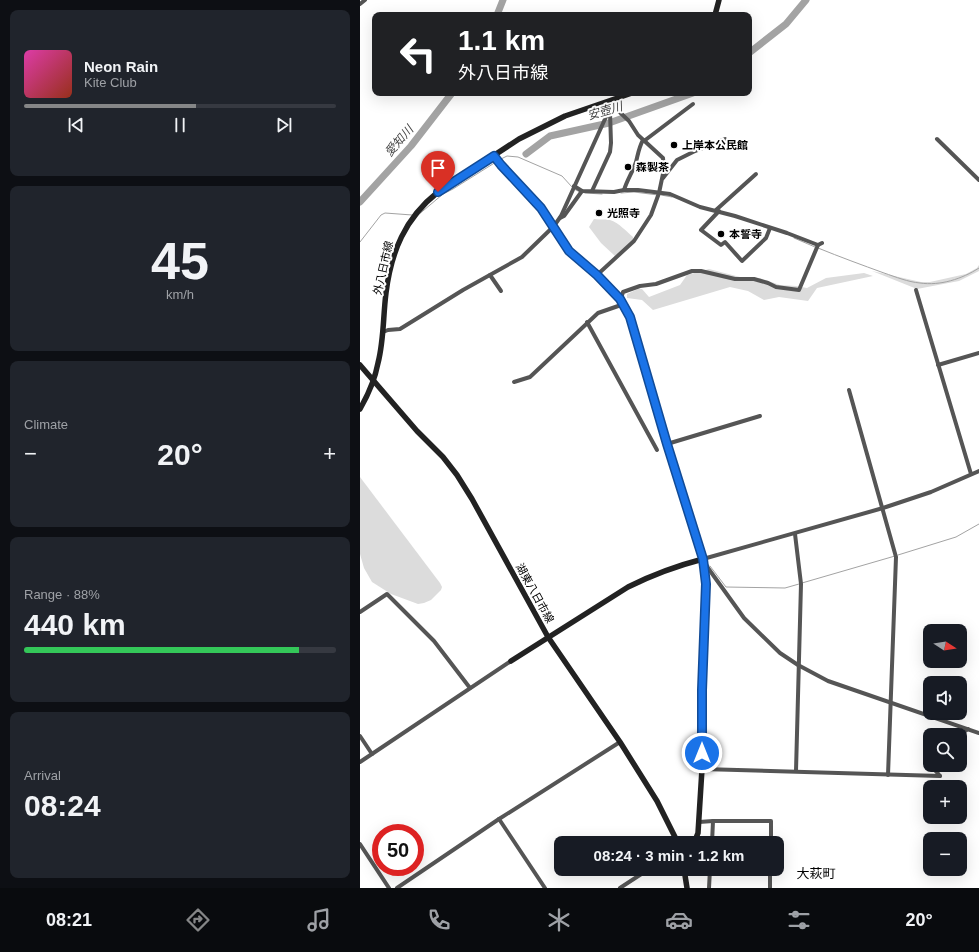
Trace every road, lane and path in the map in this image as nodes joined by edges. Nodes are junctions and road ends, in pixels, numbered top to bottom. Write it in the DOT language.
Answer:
graph roads {
  1 [pos="366,0"];
  2 [pos="719,0"];
  3 [pos="360,4"];
  4 [pos="716,12"];
  5 [pos="626,96"];
  6 [pos="693,104"];
  7 [pos="609,105"];
  8 [pos="724,139"];
  9 [pos="937,139"];
  10 [pos="643,140"];
  11 [pos="497,160"];
  12 [pos="756,174"];
  13 [pos="662,180"];
  14 [pos="979,180"];
  15 [pos="574,186"];
  16 [pos="624,190"];
  17 [pos="582,191"];
  18 [pos="592,191"];
  19 [pos="659,193"];
  20 [pos="718,211"];
  21 [pos="559,218"];
  22 [pos="554,226"];
  23 [pos="770,228"];
  24 [pos="490,275"];
  25 [pos="597,275"];
  26 [pos="916,290"];
  27 [pos="501,291"];
  28 [pos="620,299"];
  29 [pos="624,304"];
  30 [pos="587,322"];
  31 [pos="383,332"];
  32 [pos="979,353"];
  33 [pos="360,365"];
  34 [pos="938,365"];
  35 [pos="373,380"];
  36 [pos="514,382"];
  37 [pos="849,390"];
  38 [pos="360,409"];
  39 [pos="760,416"];
  40 [pos="667,444"];
  41 [pos="657,450"];
  42 [pos="979,471"];
  43 [pos="971,474"];
  44 [pos="883,508"];
  45 [pos="795,534"];
  46 [pos="703,559"];
  47 [pos="360,612"];
  48 [pos="548,636"];
  49 [pos="511,661"];
  50 [pos="798,665"];
  51 [pos="470,688"];
  52 [pos="890,702"];
  53 [pos="968,729"];
  54 [pos="979,733"];
  55 [pos="360,736"];
  56 [pos="620,742"];
  57 [pos="372,754"];
  58 [pos="360,762"];
  59 [pos="702,769"];
  60 [pos="796,772"];
  61 [pos="937,772"];
  62 [pos="888,775"];
  63 [pos="499,819"];
  64 [pos="713,821"];
  65 [pos="699,822"];
  66 [pos="674,836"];
  67 [pos="697,836"];
  68 [pos="712,836"];
  69 [pos="771,836"];
  70 [pos="360,844"];
  71 [pos="638,876"];
  72 [pos="685,876"];
  73 [pos="710,876"];
  74 [pos="770,876"];
  75 [pos="389,888"];
  76 [pos="397,888"];
  77 [pos="545,888"];
  78 [pos="620,888"];
  79 [pos="687,888"];
  80 [pos="709,888"];
  81 [pos="770,888"];
  1 -- 3 [label="street"];
  2 -- 4 [label="main road"];
  5 -- 7 [label="main road, 外八日市線"];
  6 -- 10 [label="street"];
  7 -- 10 [label="street"];
  7 -- 11 [label="main road, 外八日市線"];
  7 -- 15 [label="street"];
  7 -- 18 [label="street"];
  8 -- 13 [label="street"];
  9 -- 14 [label="street"];
  10 -- 13 [label="street"];
  10 -- 16 [label="street"];
  11 -- 22 [label="main road"];
  11 -- 31 [label="main road, 外八日市線"];
  12 -- 20 [label="street"];
  13 -- 19 [label="street"];
  15 -- 17 [label="street"];
  15 -- 21 [label="street"];
  16 -- 18 [label="street"];
  16 -- 19 [label="street"];
  17 -- 18 [label="street"];
  17 -- 21 [label="street"];
  19 -- 20 [label="street"];
  19 -- 25 [label="street"];
  20 -- 23 [label="street"];
  20 -- 23 [label="street"];
  21 -- 22 [label="street"];
  22 -- 24 [label="street"];
  22 -- 25 [label="main road"];
  23 -- 28 [label="street"];
  24 -- 27 [label="street"];
  24 -- 31 [label="street"];
  25 -- 28 [label="main road"];
  26 -- 34 [label="street"];
  28 -- 29 [label="main road"];
  29 -- 30 [label="street"];
  29 -- 40 [label="main road"];
  30 -- 36 [label="street"];
  30 -- 41 [label="street"];
  31 -- 35 [label="main road, 外八日市線"];
  32 -- 34 [label="street"];
  33 -- 35 [label="main road, 湖東八日市線"];
  34 -- 43 [label="street"];
  35 -- 38 [label="main road, 外八日市線"];
  35 -- 48 [label="main road, 湖東八日市線"];
  37 -- 44 [label="street"];
  39 -- 40 [label="street"];
  40 -- 46 [label="main road"];
  42 -- 43 [label="street"];
  43 -- 44 [label="street"];
  44 -- 45 [label="street"];
  44 -- 52 [label="street"];
  45 -- 46 [label="street"];
  45 -- 50 [label="street"];
  46 -- 48 [label="main road"];
  46 -- 50 [label="street"];
  46 -- 59 [label="main road"];
  47 -- 51 [label="street"];
  48 -- 49 [label="main road"];
  48 -- 56 [label="main road, 湖東八日市線"];
  49 -- 51 [label="street"];
  50 -- 52 [label="street"];
  50 -- 60 [label="street"];
  51 -- 57 [label="street"];
  52 -- 53 [label="street"];
  52 -- 62 [label="street"];
  53 -- 54 [label="street"];
  55 -- 57 [label="street"];
  56 -- 63 [label="street"];
  56 -- 66 [label="main road, 湖東八日市線"];
  57 -- 58 [label="street"];
  59 -- 60 [label="street"];
  59 -- 65 [label="main road"];
  60 -- 62 [label="street"];
  61 -- 62 [label="street"];
  63 -- 76 [label="street"];
  63 -- 77 [label="street"];
  64 -- 65 [label="street"];
  64 -- 68 [label="street"];
  64 -- 69 [label="street"];
  65 -- 67 [label="main road"];
  70 -- 75 [label="street"];
  71 -- 78 [label="street"];
  72 -- 79 [label="main road"];
  73 -- 80 [label="street"];
  74 -- 81 [label="street"];
}
